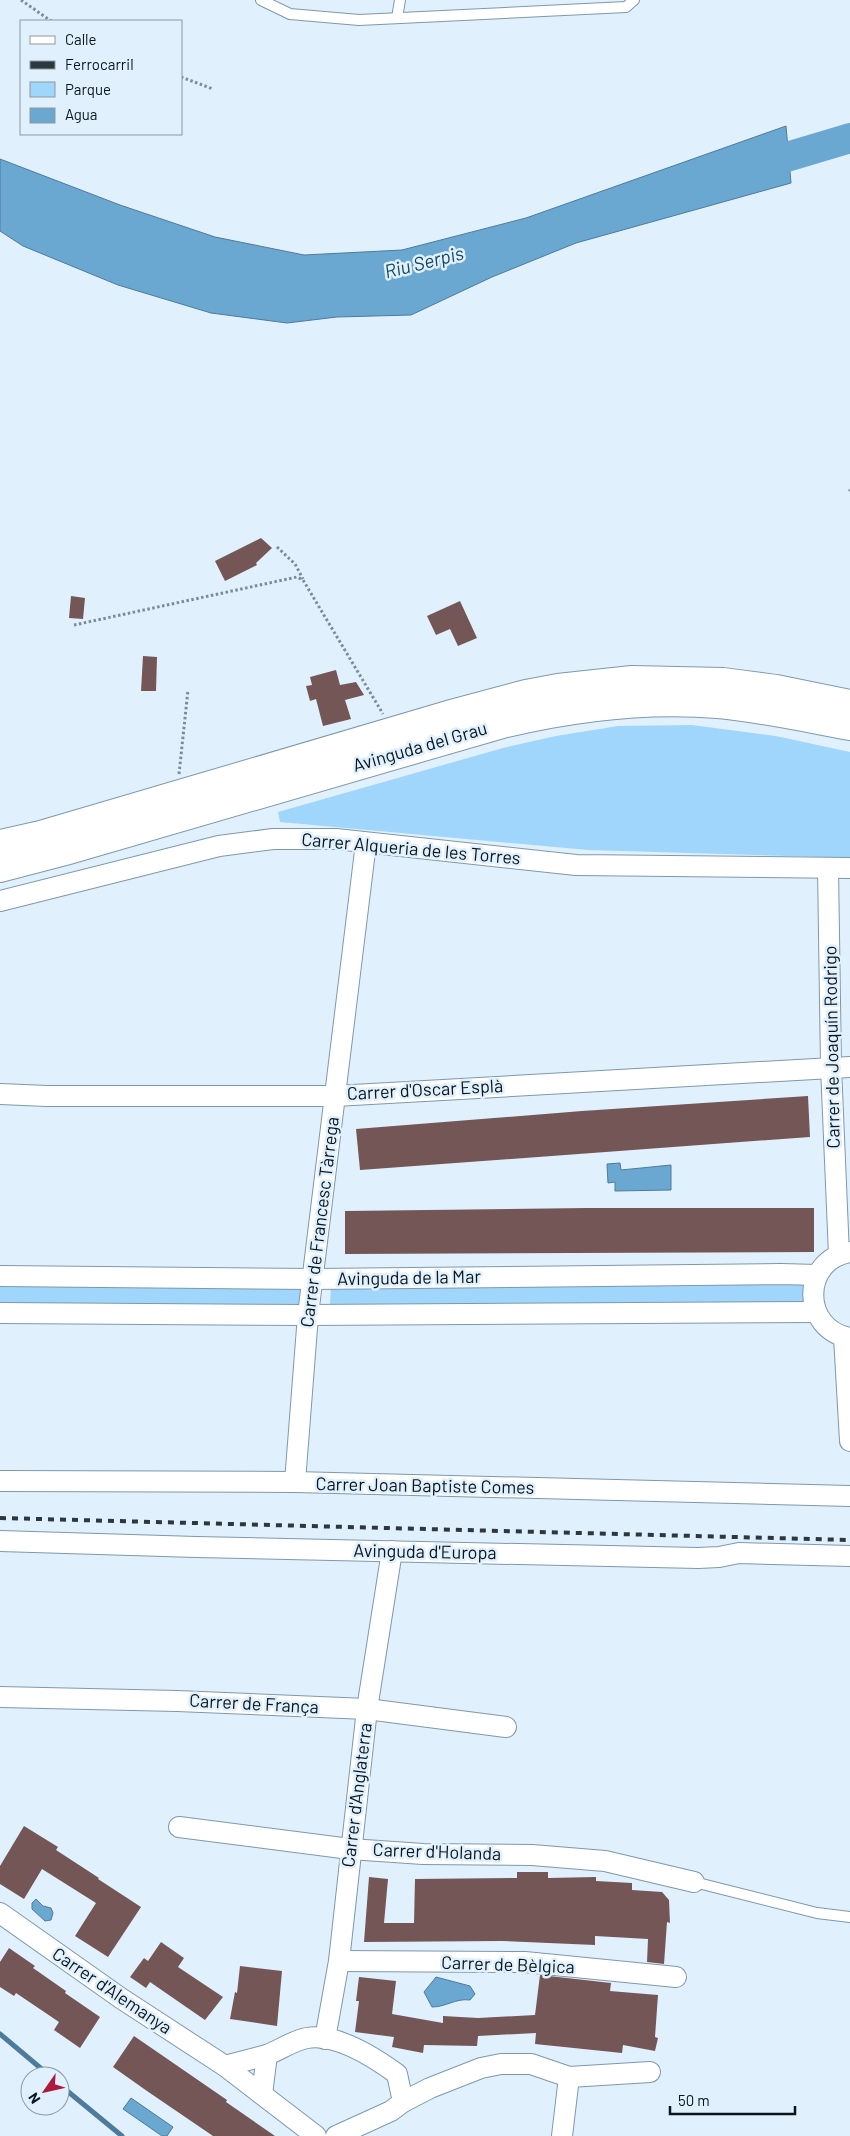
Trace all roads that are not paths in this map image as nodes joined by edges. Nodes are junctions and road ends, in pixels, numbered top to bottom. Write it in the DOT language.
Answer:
graph roads {
  1 [pos="261,0"];
  2 [pos="400,0"];
  3 [pos="634,0"];
  4 [pos="397,18"];
  5 [pos="850,704"];
  6 [pos="850,726"];
  7 [pos="366,843"];
  8 [pos="0,844"];
  9 [pos="0,868"];
  10 [pos="828,868"];
  11 [pos="850,868"];
  12 [pos="0,901"];
  13 [pos="841,1067"];
  14 [pos="0,1094"];
  15 [pos="335,1096"];
  16 [pos="845,1253"];
  17 [pos="817,1275"];
  18 [pos="0,1276"];
  19 [pos="313,1279"];
  20 [pos="816,1312"];
  21 [pos="0,1313"];
  22 [pos="308,1315"];
  23 [pos="847,1337"];
  24 [pos="850,1442"];
  25 [pos="0,1481"];
  26 [pos="295,1482"];
  27 [pos="850,1496"];
  28 [pos="0,1541"];
  29 [pos="392,1551"];
  30 [pos="850,1556"];
  31 [pos="0,1697"];
  32 [pos="367,1709"];
  33 [pos="506,1727"];
  34 [pos="179,1827"];
  35 [pos="350,1849"];
  36 [pos="694,1882"];
  37 [pos="0,1913"];
  38 [pos="850,1917"];
  39 [pos="339,1961"];
  40 [pos="676,1978"];
  41 [pos="325,2039"];
  42 [pos="267,2055"];
  43 [pos="225,2066"];
  44 [pos="650,2072"];
  45 [pos="397,2074"];
  46 [pos="569,2077"];
  47 [pos="430,2088"];
  48 [pos="262,2094"];
  49 [pos="403,2102"];
  50 [pos="316,2136"];
  51 [pos="336,2136"];
  52 [pos="562,2136"];
  1 -- 4 [label="lane"];
  2 -- 4 [label="lane"];
  3 -- 4 [label="lane"];
  5 -- 8 [label="main road, Avinguda del Grau"];
  6 -- 9 [label="main road, Avinguda del Grau"];
  7 -- 10 [label="street, Carrer Alqueria de les Torres"];
  7 -- 12 [label="street, Carrer Alqueria de les Torres"];
  7 -- 15 [label="street, Carrer de Francesc Tàrrega"];
  10 -- 11 [label="street, Carrer Alqueria de les Torres"];
  10 -- 13 [label="street, Carrer de Joaquín Rodrigo"];
  13 -- 15 [label="street, Carrer d'Oscar Esplà"];
  13 -- 16 [label="street, Carrer de Joaquín Rodrigo"];
  14 -- 15 [label="street, Carrer d'Oscar Esplà"];
  15 -- 19 [label="street, Carrer de Francesc Tàrrega"];
  16 -- 17 [label="street"];
  17 -- 19 [label="street, Avinguda de la Mar"];
  17 -- 20 [label="street"];
  18 -- 19 [label="street, Avinguda de la Mar"];
  19 -- 22 [label="street, Carrer de Francesc Tàrrega"];
  20 -- 22 [label="street, Avinguda de la Mar"];
  20 -- 23 [label="street"];
  21 -- 22 [label="street, Avinguda de la Mar"];
  22 -- 26 [label="street, Carrer de Francesc Tàrrega"];
  23 -- 24 [label="street"];
  25 -- 26 [label="street, Carrer Joan Baptiste Comes"];
  26 -- 27 [label="street, Carrer Joan Baptiste Comes"];
  28 -- 29 [label="street, Avinguda d'Europa"];
  29 -- 30 [label="street, Avinguda d'Europa"];
  29 -- 32 [label="street, Carrer d'Anglaterra"];
  31 -- 32 [label="street, Carrer de França"];
  32 -- 33 [label="street, Carrer de França"];
  32 -- 35 [label="street, Carrer d'Anglaterra"];
  34 -- 35 [label="street, Carrer d'Holanda"];
  35 -- 36 [label="street, Carrer d'Holanda"];
  35 -- 39 [label="street, Carrer d'Anglaterra"];
  36 -- 38 [label="lane"];
  37 -- 43 [label="street, Carrer d'Alemanya"];
  39 -- 40 [label="street, Carrer de Bèlgica"];
  39 -- 41 [label="street, Carrer d'Anglaterra"];
  41 -- 42 [label="street"];
  41 -- 45 [label="street"];
  42 -- 43 [label="street"];
  42 -- 48 [label="street"];
  43 -- 48 [label="street, Carrer d'Alemanya"];
  44 -- 46 [label="street"];
  45 -- 47 [label="street"];
  45 -- 49 [label="street"];
  46 -- 47 [label="street"];
  46 -- 52 [label="street"];
  47 -- 49 [label="street"];
  48 -- 50 [label="street, Carrer d'Alemanya"];
  49 -- 51 [label="street"];
}
